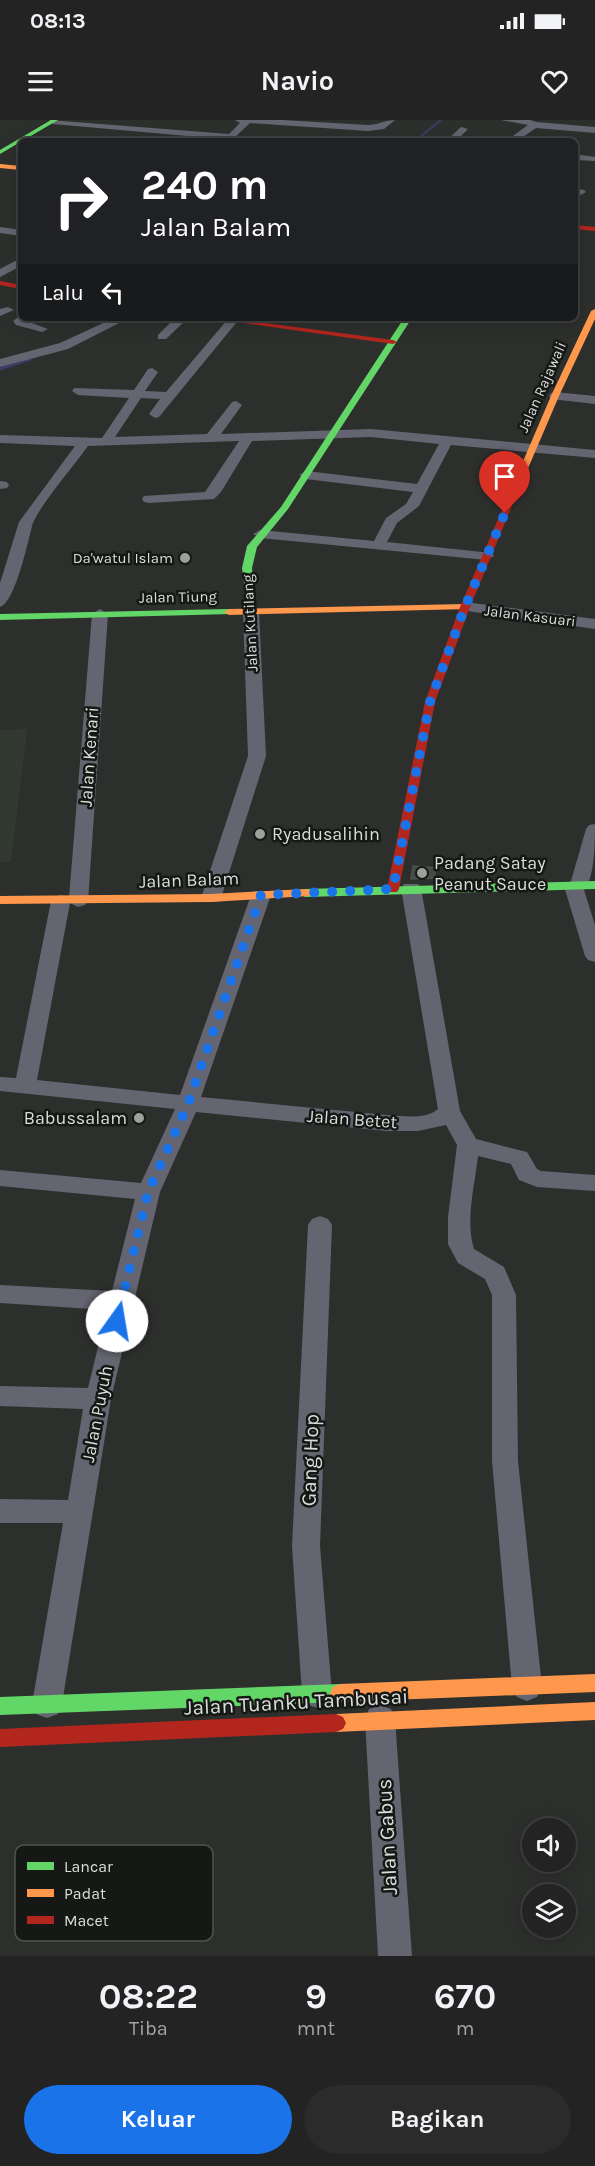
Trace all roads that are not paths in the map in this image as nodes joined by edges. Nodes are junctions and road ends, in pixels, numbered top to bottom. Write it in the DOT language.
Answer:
graph roads {
  1 [pos="238,120"];
  2 [pos="391,120"];
  3 [pos="505,120"];
  4 [pos="54,121"];
  5 [pos="247,121"];
  6 [pos="300,122"];
  7 [pos="534,125"];
  8 [pos="464,129"];
  9 [pos="130,130"];
  10 [pos="595,130"];
  11 [pos="291,134"];
  12 [pos="24,138"];
  13 [pos="122,138"];
  14 [pos="454,138"];
  15 [pos="515,138"];
  16 [pos="18,142"];
  17 [pos="0,152"];
  18 [pos="578,157"];
  19 [pos="592,159"];
  20 [pos="0,166"];
  21 [pos="18,168"];
  22 [pos="578,227"];
  23 [pos="595,229"];
  24 [pos="0,230"];
  25 [pos="18,233"];
  26 [pos="0,240"];
  27 [pos="18,243"];
  28 [pos="18,263"];
  29 [pos="0,274"];
  30 [pos="0,283"];
  31 [pos="18,286"];
  32 [pos="594,314"];
  33 [pos="578,315"];
  34 [pos="20,321"];
  35 [pos="117,321"];
  36 [pos="179,321"];
  37 [pos="232,321"];
  38 [pos="406,321"];
  39 [pos="42,329"];
  40 [pos="162,337"];
  41 [pos="393,342"];
  42 [pos="0,352"];
  43 [pos="25,357"];
  44 [pos="0,363"];
  45 [pos="152,372"];
  46 [pos="78,391"];
  47 [pos="137,394"];
  48 [pos="167,396"];
  49 [pos="555,396"];
  50 [pos="595,400"];
  51 [pos="236,405"];
  52 [pos="155,414"];
  53 [pos="331,436"];
  54 [pos="212,437"];
  55 [pos="247,438"];
  56 [pos="0,439"];
  57 [pos="106,441"];
  58 [pos="447,441"];
  59 [pos="84,442"];
  60 [pos="533,448"];
  61 [pos="595,454"];
  62 [pos="306,475"];
  63 [pos="421,489"];
  64 [pos="148,499"];
  65 [pos="260,534"];
  66 [pos="378,546"];
  67 [pos="487,556"];
  68 [pos="8,564"];
  69 [pos="0,602"];
  70 [pos="465,607"];
  71 [pos="251,612"];
  72 [pos="100,614"];
  73 [pos="0,617"];
  74 [pos="595,624"];
  75 [pos="595,829"];
  76 [pos="583,885"];
  77 [pos="402,889"];
  78 [pos="261,895"];
  79 [pos="211,898"];
  80 [pos="0,900"];
  81 [pos="70,901"];
  82 [pos="595,956"];
  83 [pos="0,1084"];
  84 [pos="26,1087"];
  85 [pos="188,1104"];
  86 [pos="449,1111"];
  87 [pos="468,1145"];
  88 [pos="0,1178"];
  89 [pos="595,1184"];
  90 [pos="148,1192"];
  91 [pos="320,1224"];
  92 [pos="0,1294"];
  93 [pos="121,1301"];
  94 [pos="0,1396"];
  95 [pos="98,1400"];
  96 [pos="0,1511"];
  97 [pos="78,1512"];
  98 [pos="595,1683"];
  99 [pos="527,1687"];
  100 [pos="317,1694"];
  101 [pos="47,1704"];
  102 [pos="0,1706"];
  103 [pos="595,1711"];
  104 [pos="380,1719"];
  105 [pos="0,1738"];
  106 [pos="395,1956"];
  1 -- 5 [label="street"];
  2 -- 6 [label="street"];
  3 -- 7 [label="street"];
  4 -- 9 [label="street"];
  4 -- 12 [label="main road"];
  5 -- 6 [label="street"];
  5 -- 9 [label="street"];
  6 -- 11 [label="street"];
  7 -- 10 [label="street"];
  7 -- 15 [label="street"];
  8 -- 14 [label="street"];
  9 -- 13 [label="street"];
  16 -- 17 [label="main road"];
  18 -- 19 [label="street"];
  20 -- 21 [label="main road"];
  22 -- 23 [label="main road"];
  24 -- 25 [label="street"];
  26 -- 27 [label="street"];
  28 -- 29 [label="street"];
  30 -- 31 [label="main road"];
  32 -- 33 [label="main road"];
  32 -- 49 [label="main road, Jalan Rajawali"];
  34 -- 39 [label="street"];
  35 -- 43 [label="street"];
  36 -- 40 [label="street"];
  37 -- 41 [label="main road"];
  37 -- 48 [label="street"];
  38 -- 41 [label="main road, Jalan Kutilang"];
  41 -- 53 [label="main road, Jalan Kutilang"];
  42 -- 43 [label="street"];
  43 -- 44 [label="street"];
  45 -- 47 [label="street"];
  46 -- 47 [label="street"];
  47 -- 48 [label="street"];
  47 -- 57 [label="street"];
  48 -- 52 [label="street"];
  49 -- 50 [label="street"];
  49 -- 60 [label="main road, Jalan Rajawali"];
  51 -- 54 [label="street"];
  53 -- 55 [label="street"];
  53 -- 58 [label="street"];
  53 -- 62 [label="main road, Jalan Kutilang"];
  54 -- 55 [label="street"];
  54 -- 57 [label="street"];
  55 -- 64 [label="street"];
  56 -- 59 [label="street"];
  57 -- 59 [label="street"];
  58 -- 60 [label="street"];
  58 -- 63 [label="street"];
  59 -- 68 [label="street"];
  60 -- 61 [label="street"];
  60 -- 67 [label="main road, Jalan Rajawali"];
  62 -- 63 [label="street"];
  62 -- 65 [label="main road, Jalan Kutilang"];
  63 -- 66 [label="street"];
  65 -- 66 [label="street"];
  65 -- 71 [label="main road, Jalan Kutilang"];
  66 -- 67 [label="street"];
  67 -- 70 [label="main road, Jalan Rajawali"];
  68 -- 69 [label="street"];
  70 -- 71 [label="main road, Jalan Tiung"];
  70 -- 74 [label="street, Jalan Kasuari"];
  70 -- 77 [label="main road, Jalan Rajawali"];
  71 -- 72 [label="main road, Jalan Tiung"];
  71 -- 79 [label="street, Jalan Kutilang"];
  72 -- 73 [label="main road, Jalan Tiung"];
  72 -- 81 [label="street, Jalan Kenari"];
  75 -- 76 [label="street"];
  76 -- 77 [label="main road, Jalan Balam"];
  76 -- 82 [label="street"];
  77 -- 78 [label="main road, Jalan Balam"];
  77 -- 86 [label="street"];
  78 -- 79 [label="main road, Jalan Balam"];
  78 -- 85 [label="street, Jalan Puyuh"];
  79 -- 81 [label="main road, Jalan Balam"];
  80 -- 81 [label="main road, Jalan Balam"];
  81 -- 84 [label="street, Jalan Kenari"];
  83 -- 84 [label="street, Jalan Betet"];
  84 -- 85 [label="street, Jalan Betet"];
  85 -- 86 [label="street, Jalan Betet"];
  85 -- 90 [label="street, Jalan Puyuh"];
  86 -- 87 [label="street"];
  87 -- 89 [label="street"];
  87 -- 99 [label="street"];
  88 -- 90 [label="street"];
  90 -- 93 [label="street, Jalan Puyuh"];
  91 -- 100 [label="street, Gang Hop"];
  92 -- 93 [label="street"];
  93 -- 95 [label="street, Jalan Puyuh"];
  94 -- 95 [label="street"];
  95 -- 97 [label="street, Jalan Puyuh"];
  96 -- 97 [label="street"];
  97 -- 101 [label="street, Jalan Puyuh"];
  98 -- 99 [label="main road, Jalan Tuanku Tambusai"];
  99 -- 100 [label="main road, Jalan Tuanku Tambusai"];
  100 -- 101 [label="main road, Jalan Tuanku Tambusai"];
  101 -- 102 [label="main road, Jalan Tuanku Tambusai"];
  103 -- 104 [label="main road, Jalan Tuanku Tambusai"];
  104 -- 105 [label="main road, Jalan Tuanku Tambusai"];
  104 -- 106 [label="street, Jalan Gabus"];
}
